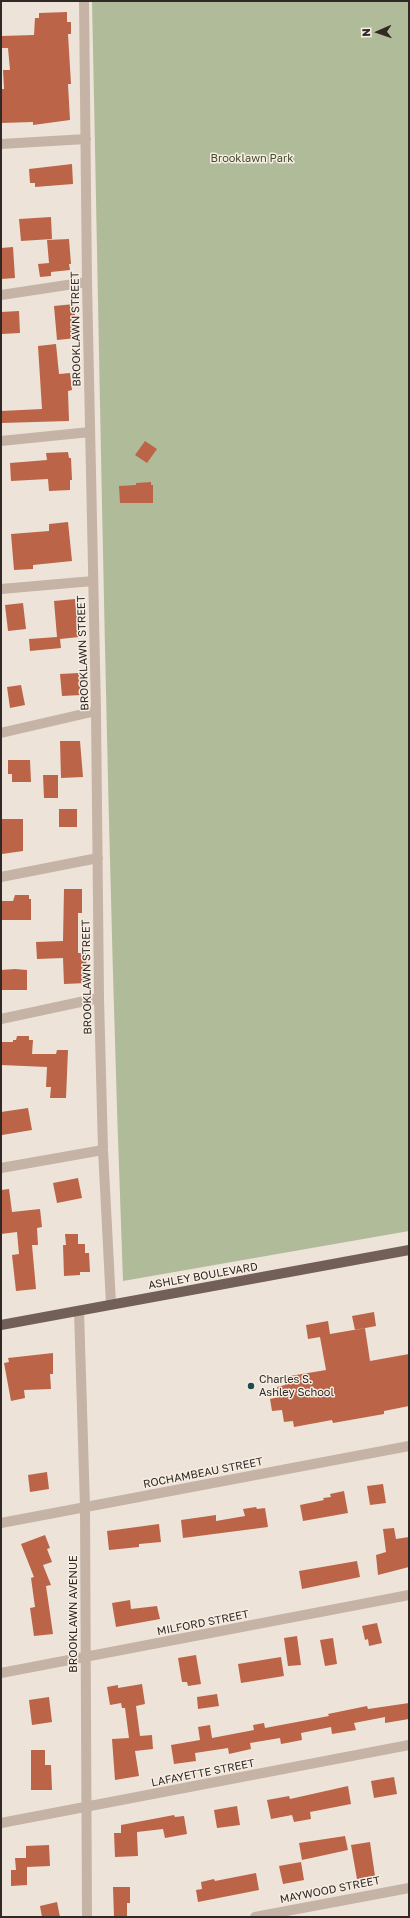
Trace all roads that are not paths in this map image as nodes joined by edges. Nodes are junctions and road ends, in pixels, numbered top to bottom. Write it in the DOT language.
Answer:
graph roads {
  1 [pos="84,1"];
  2 [pos="86,139"];
  3 [pos="1,144"];
  4 [pos="87,282"];
  5 [pos="1,295"];
  6 [pos="90,432"];
  7 [pos="1,441"];
  8 [pos="93,581"];
  9 [pos="1,589"];
  10 [pos="96,711"];
  11 [pos="1,733"];
  12 [pos="98,858"];
  13 [pos="1,877"];
  14 [pos="99,998"];
  15 [pos="1,1019"];
  16 [pos="103,1150"];
  17 [pos="1,1168"];
  18 [pos="409,1250"];
  19 [pos="111,1304"];
  20 [pos="79,1311"];
  21 [pos="1,1325"];
  22 [pos="409,1446"];
  23 [pos="85,1507"];
  24 [pos="1,1523"];
  25 [pos="409,1595"];
  26 [pos="86,1658"];
  27 [pos="1,1673"];
  28 [pos="409,1745"];
  29 [pos="87,1808"];
  30 [pos="1,1823"];
  31 [pos="409,1888"];
  32 [pos="87,1917"];
  33 [pos="255,1917"];
  1 -- 2 [label="street, BROOKLAWN STREET"];
  2 -- 3 [label="street"];
  2 -- 4 [label="street, BROOKLAWN STREET"];
  4 -- 5 [label="street"];
  4 -- 6 [label="street, BROOKLAWN STREET"];
  6 -- 7 [label="street"];
  6 -- 8 [label="street, BROOKLAWN STREET"];
  8 -- 9 [label="street"];
  8 -- 10 [label="street, BROOKLAWN STREET"];
  10 -- 11 [label="street"];
  10 -- 12 [label="street, BROOKLAWN STREET"];
  12 -- 13 [label="street"];
  12 -- 14 [label="street, BROOKLAWN STREET"];
  14 -- 15 [label="street"];
  14 -- 16 [label="street, BROOKLAWN STREET"];
  16 -- 17 [label="street"];
  16 -- 19 [label="street, BROOKLAWN STREET"];
  18 -- 19 [label="main road, ASHLEY BOULEVARD"];
  19 -- 20 [label="main road, ASHLEY BOULEVARD"];
  20 -- 21 [label="main road, ASHLEY BOULEVARD"];
  20 -- 23 [label="street, BROOKLAWN AVENUE"];
  22 -- 23 [label="street, ROCHAMBEAU STREET"];
  23 -- 24 [label="street, ROCHAMBEAU STREET"];
  23 -- 26 [label="street, BROOKLAWN AVENUE"];
  25 -- 26 [label="street, MILFORD STREET"];
  26 -- 27 [label="street, MILFORD STREET"];
  26 -- 29 [label="street, BROOKLAWN AVENUE"];
  28 -- 29 [label="street, LAFAYETTE STREET"];
  29 -- 30 [label="street, LAFAYETTE STREET"];
  29 -- 32 [label="street, BROOKLAWN AVENUE"];
  31 -- 33 [label="street, MAYWOOD STREET"];
}
